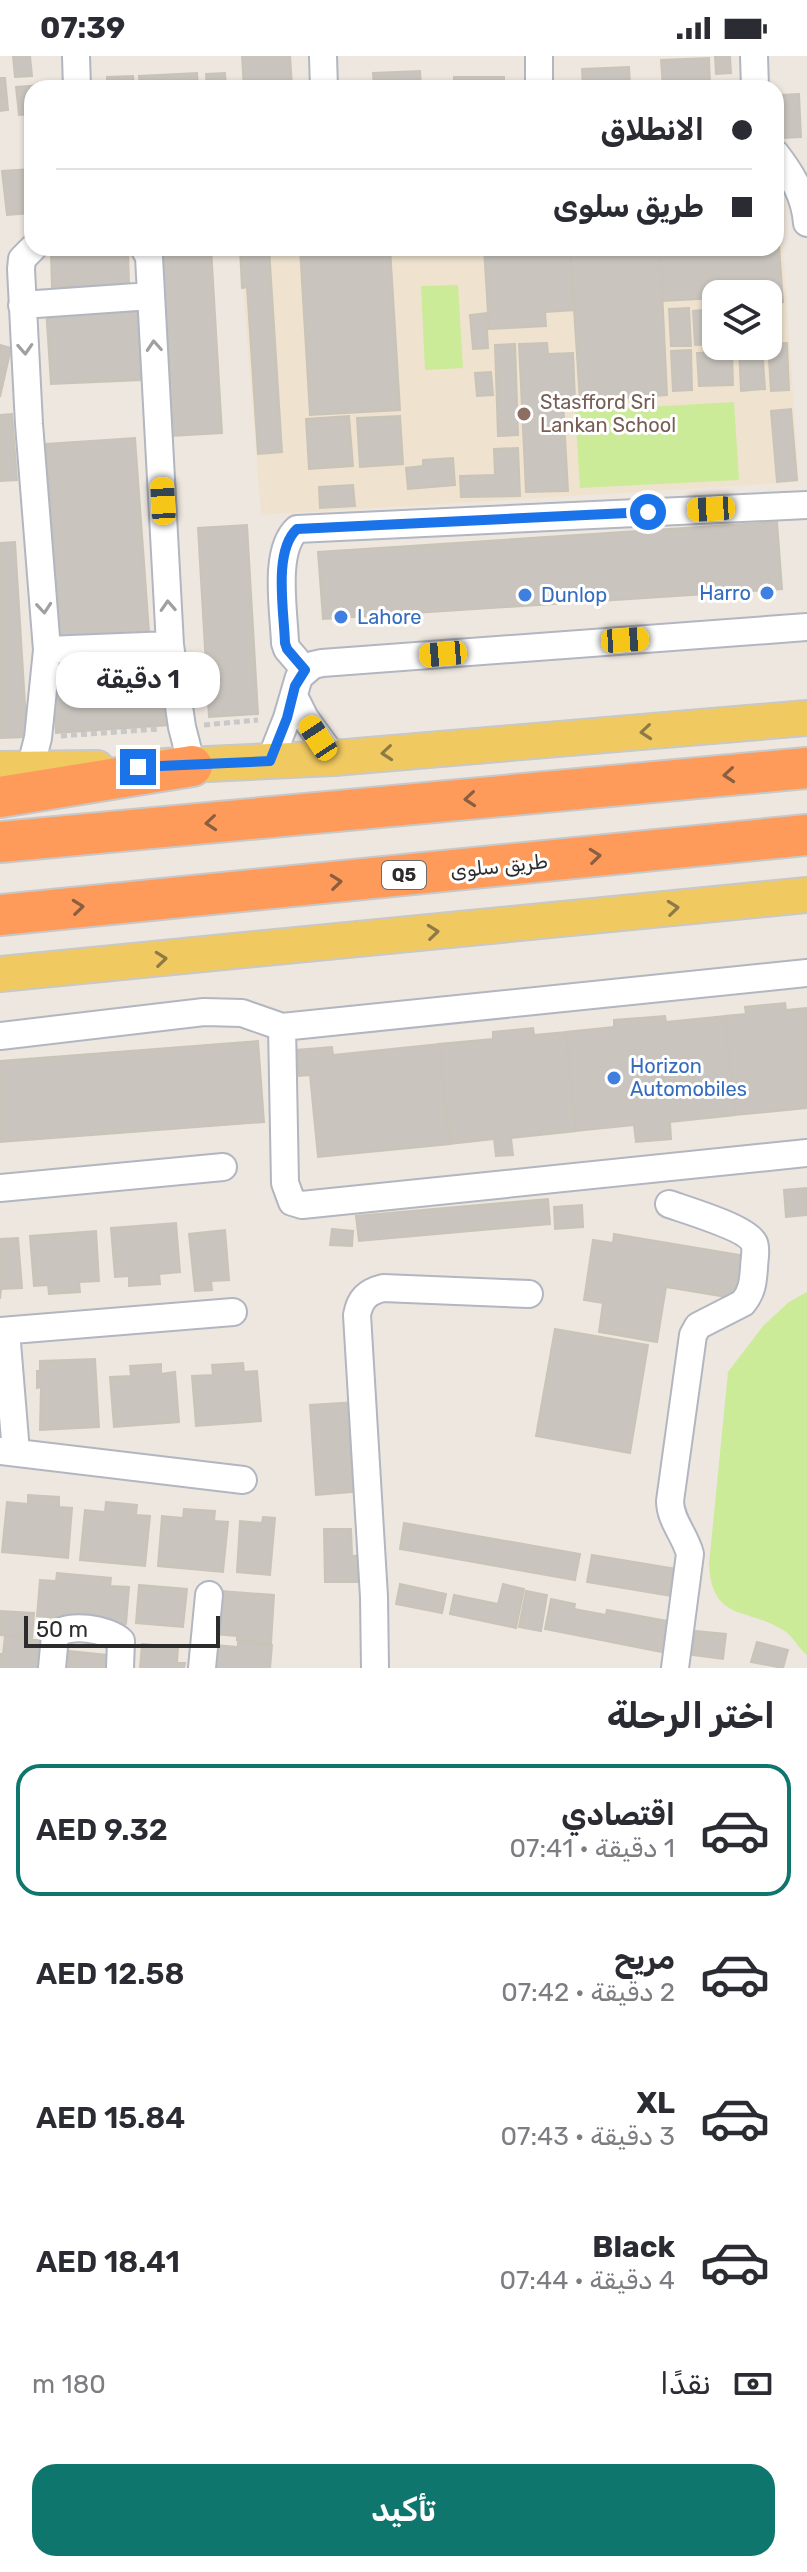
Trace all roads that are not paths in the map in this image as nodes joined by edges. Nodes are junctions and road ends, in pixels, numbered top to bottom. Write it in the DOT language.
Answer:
graph roads {
  1 [pos="76,56"];
  2 [pos="323,56"];
  3 [pos="539,56"];
  4 [pos="754,56"];
  5 [pos="77,80"];
  6 [pos="324,80"];
  7 [pos="539,80"];
  8 [pos="755,80"];
  9 [pos="784,164"];
  10 [pos="807,223"];
  11 [pos="25,256"];
  12 [pos="148,256"];
  13 [pos="151,296"];
  14 [pos="22,305"];
  15 [pos="807,505"];
  16 [pos="807,627"];
  17 [pos="170,645"];
  18 [pos="47,650"];
  19 [pos="305,670"];
  20 [pos="291,707"];
  21 [pos="807,718"];
  22 [pos="334,758"];
  23 [pos="23,759"];
  24 [pos="270,761"];
  25 [pos="192,766"];
  26 [pos="807,768"];
  27 [pos="0,797"];
  28 [pos="807,835"];
  29 [pos="0,842"];
  30 [pos="807,895"];
  31 [pos="0,915"];
  32 [pos="807,973"];
  33 [pos="0,974"];
  34 [pos="282,1027"];
  35 [pos="0,1036"];
  36 [pos="807,1153"];
  37 [pos="223,1167"];
  38 [pos="0,1188"];
  39 [pos="669,1204"];
  40 [pos="529,1294"];
  41 [pos="233,1312"];
  42 [pos="3,1331"];
  43 [pos="8,1452"];
  44 [pos="243,1480"];
  45 [pos="209,1595"];
  46 [pos="52,1668"];
  47 [pos="120,1668"];
  48 [pos="202,1668"];
  49 [pos="375,1668"];
  50 [pos="675,1668"];
  1 -- 5 [label="street"];
  2 -- 6 [label="street"];
  3 -- 7 [label="street"];
  4 -- 8 [label="street"];
  9 -- 10 [label="street"];
  11 -- 14 [label="street"];
  12 -- 13 [label="street"];
  13 -- 14 [label="street"];
  17 -- 13 [label="street, one-way"];
  14 -- 18 [label="street, one-way"];
  15 -- 19 [label="street"];
  16 -- 19 [label="street"];
  17 -- 18 [label="street"];
  17 -- 25 [label="street"];
  18 -- 23 [label="street"];
  19 -- 20 [label="street"];
  20 -- 22 [label="street"];
  20 -- 24 [label="street"];
  21 -- 22 [label="main road, one-way"];
  22 -- 24 [label="main road"];
  23 -- 25 [label="main road"];
  24 -- 25 [label="main road"];
  25 -- 27 [label="highway"];
  26 -- 29 [label="highway, one-way"];
  31 -- 28 [label="highway, طريق سلوى / Q5, one-way"];
  33 -- 30 [label="main road, one-way"];
  32 -- 34 [label="street"];
  34 -- 35 [label="street"];
  34 -- 36 [label="street"];
  37 -- 38 [label="street"];
  39 -- 50 [label="street"];
  40 -- 49 [label="street"];
  41 -- 42 [label="street"];
  42 -- 43 [label="street"];
  43 -- 44 [label="street"];
  45 -- 48 [label="street"];
  46 -- 47 [label="street"];
}
